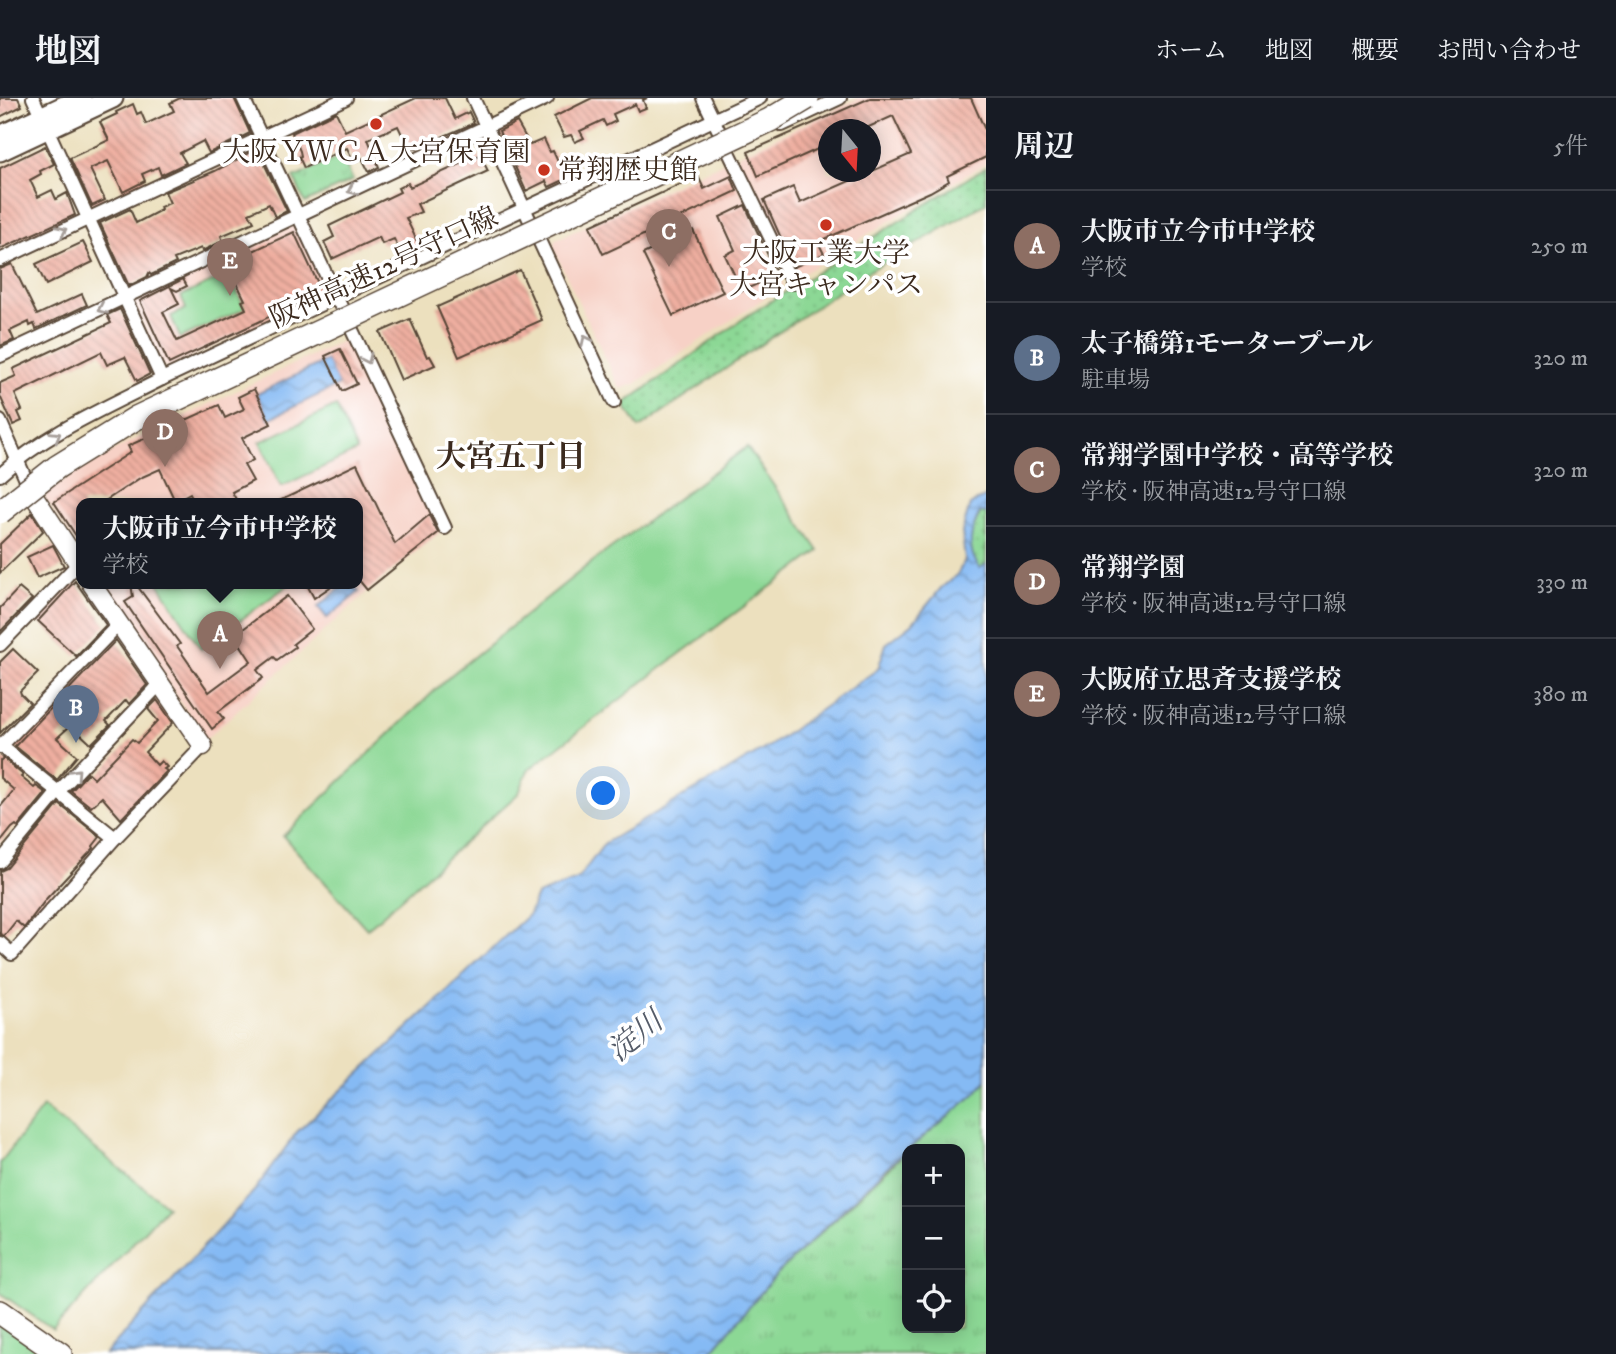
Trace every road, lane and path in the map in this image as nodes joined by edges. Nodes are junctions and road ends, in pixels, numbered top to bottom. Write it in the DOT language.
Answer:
graph roads {
  1 [pos="33,98"];
  2 [pos="81,98"];
  3 [pos="113,98"];
  4 [pos="243,98"];
  5 [pos="346,98"];
  6 [pos="473,98"];
  7 [pos="547,98"];
  8 [pos="703,98"];
  9 [pos="760,98"];
  10 [pos="778,98"];
  11 [pos="807,98"];
  12 [pos="840,98"];
  13 [pos="714,120"];
  14 [pos="486,127"];
  15 [pos="47,128"];
  16 [pos="0,136"];
  17 [pos="262,137"];
  18 [pos="727,150"];
  19 [pos="0,151"];
  20 [pos="523,209"];
  21 [pos="299,215"];
  22 [pos="90,218"];
  23 [pos="538,238"];
  24 [pos="0,260"];
  25 [pos="792,283"];
  26 [pos="337,296"];
  27 [pos="125,298"];
  28 [pos="352,327"];
  29 [pos="0,356"];
  30 [pos="162,379"];
  31 [pos="614,402"];
  32 [pos="0,421"];
  33 [pos="18,459"];
  34 [pos="0,475"];
  35 [pos="32,493"];
  36 [pos="0,494"];
  37 [pos="0,512"];
  38 [pos="0,521"];
  39 [pos="445,528"];
  40 [pos="76,560"];
  41 [pos="76,570"];
  42 [pos="95,589"];
  43 [pos="119,624"];
  44 [pos="0,645"];
  45 [pos="159,685"];
  46 [pos="0,746"];
  47 [pos="203,746"];
  48 [pos="58,792"];
  49 [pos="115,838"];
  50 [pos="0,862"];
  51 [pos="0,943"];
  52 [pos="0,1312"];
  53 [pos="0,1328"];
  54 [pos="37,1354"];
  55 [pos="60,1354"];
  1 -- 15 [label="street"];
  2 -- 15 [label="main road"];
  3 -- 15 [label="main road"];
  4 -- 17 [label="street"];
  5 -- 17 [label="street"];
  6 -- 14 [label="street"];
  7 -- 14 [label="street"];
  8 -- 13 [label="street"];
  9 -- 13 [label="street"];
  10 -- 36 [label="highway, 阪神高速12号守口線"];
  11 -- 37 [label="highway, 阪神高速12号守口線, bridge"];
  12 -- 18 [label="street"];
  13 -- 18 [label="street"];
  13 -- 20 [label="street"];
  14 -- 20 [label="street"];
  14 -- 21 [label="street, one-way"];
  15 -- 16 [label="main road"];
  15 -- 19 [label="main road"];
  15 -- 22 [label="street"];
  17 -- 21 [label="street"];
  17 -- 22 [label="street"];
  18 -- 23 [label="street"];
  18 -- 25 [label="street"];
  20 -- 23 [label="street"];
  20 -- 26 [label="street"];
  21 -- 26 [label="street"];
  21 -- 27 [label="street"];
  24 -- 22 [label="street, one-way"];
  22 -- 27 [label="street"];
  23 -- 28 [label="street"];
  31 -- 23 [label="street, one-way"];
  26 -- 28 [label="street"];
  26 -- 30 [label="street"];
  27 -- 29 [label="street, one-way"];
  27 -- 30 [label="street"];
  28 -- 35 [label="street"];
  28 -- 39 [label="street, one-way"];
  33 -- 30 [label="street, one-way"];
  32 -- 33 [label="street"];
  33 -- 34 [label="street"];
  33 -- 35 [label="street"];
  35 -- 38 [label="street"];
  35 -- 40 [label="street"];
  41 -- 44 [label="street"];
  42 -- 43 [label="street"];
  43 -- 45 [label="street"];
  43 -- 46 [label="street"];
  45 -- 47 [label="street"];
  48 -- 45 [label="street, one-way"];
  46 -- 48 [label="street"];
  47 -- 49 [label="street"];
  48 -- 49 [label="street"];
  48 -- 50 [label="street"];
  49 -- 51 [label="street"];
  52 -- 55 [label="highway"];
  53 -- 54 [label="highway"];
}
